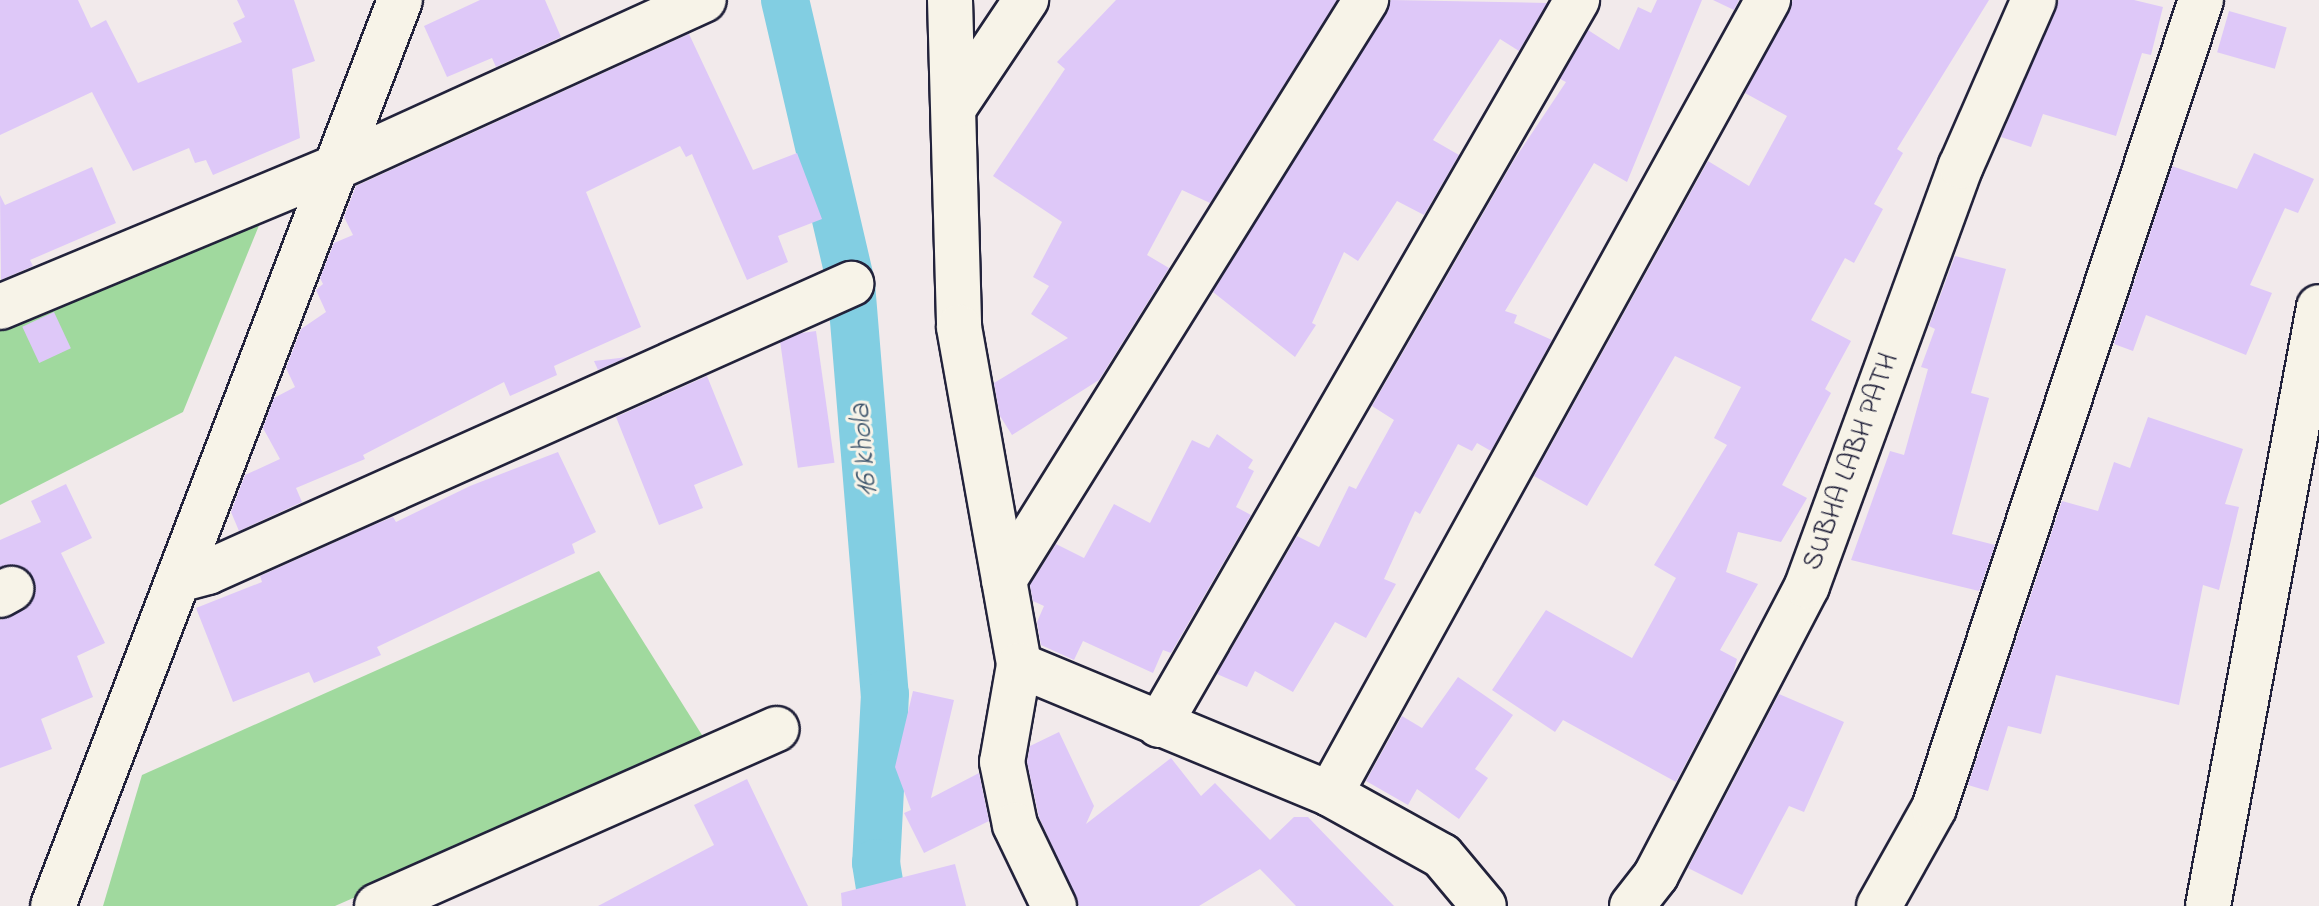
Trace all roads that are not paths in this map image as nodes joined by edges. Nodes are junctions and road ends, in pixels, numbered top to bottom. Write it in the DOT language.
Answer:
graph roads {
  1 [pos="400,0"];
  2 [pos="704,0"];
  3 [pos="950,0"];
  4 [pos="1026,0"];
  5 [pos="1366,0"];
  6 [pos="1577,0"];
  7 [pos="1768,0"];
  8 [pos="2034,0"];
  9 [pos="2201,0"];
  10 [pos="955,106"];
  11 [pos="337,167"];
  12 [pos="851,284"];
  13 [pos="0,307"];
  14 [pos="2319,307"];
  15 [pos="178,580"];
  16 [pos="1004,580"];
  17 [pos="1019,665"];
  18 [pos="1159,725"];
  19 [pos="777,729"];
  20 [pos="1330,794"];
  21 [pos="53,906"];
  22 [pos="377,906"];
  23 [pos="1054,906"];
  24 [pos="1484,906"];
  25 [pos="1632,906"];
  26 [pos="1879,906"];
  27 [pos="2208,906"];
  1 -- 11 [label="street"];
  2 -- 11 [label="street"];
  3 -- 10 [label="street"];
  4 -- 10 [label="street"];
  5 -- 16 [label="street"];
  6 -- 18 [label="street"];
  7 -- 20 [label="street"];
  8 -- 25 [label="street, SUBHA LABH PATH"];
  9 -- 26 [label="street"];
  10 -- 16 [label="street"];
  11 -- 13 [label="street"];
  11 -- 15 [label="street"];
  12 -- 15 [label="street"];
  14 -- 27 [label="street"];
  15 -- 21 [label="street"];
  16 -- 17 [label="street"];
  17 -- 18 [label="street"];
  17 -- 23 [label="street"];
  18 -- 20 [label="street"];
  19 -- 22 [label="street"];
  20 -- 24 [label="street"];
}
